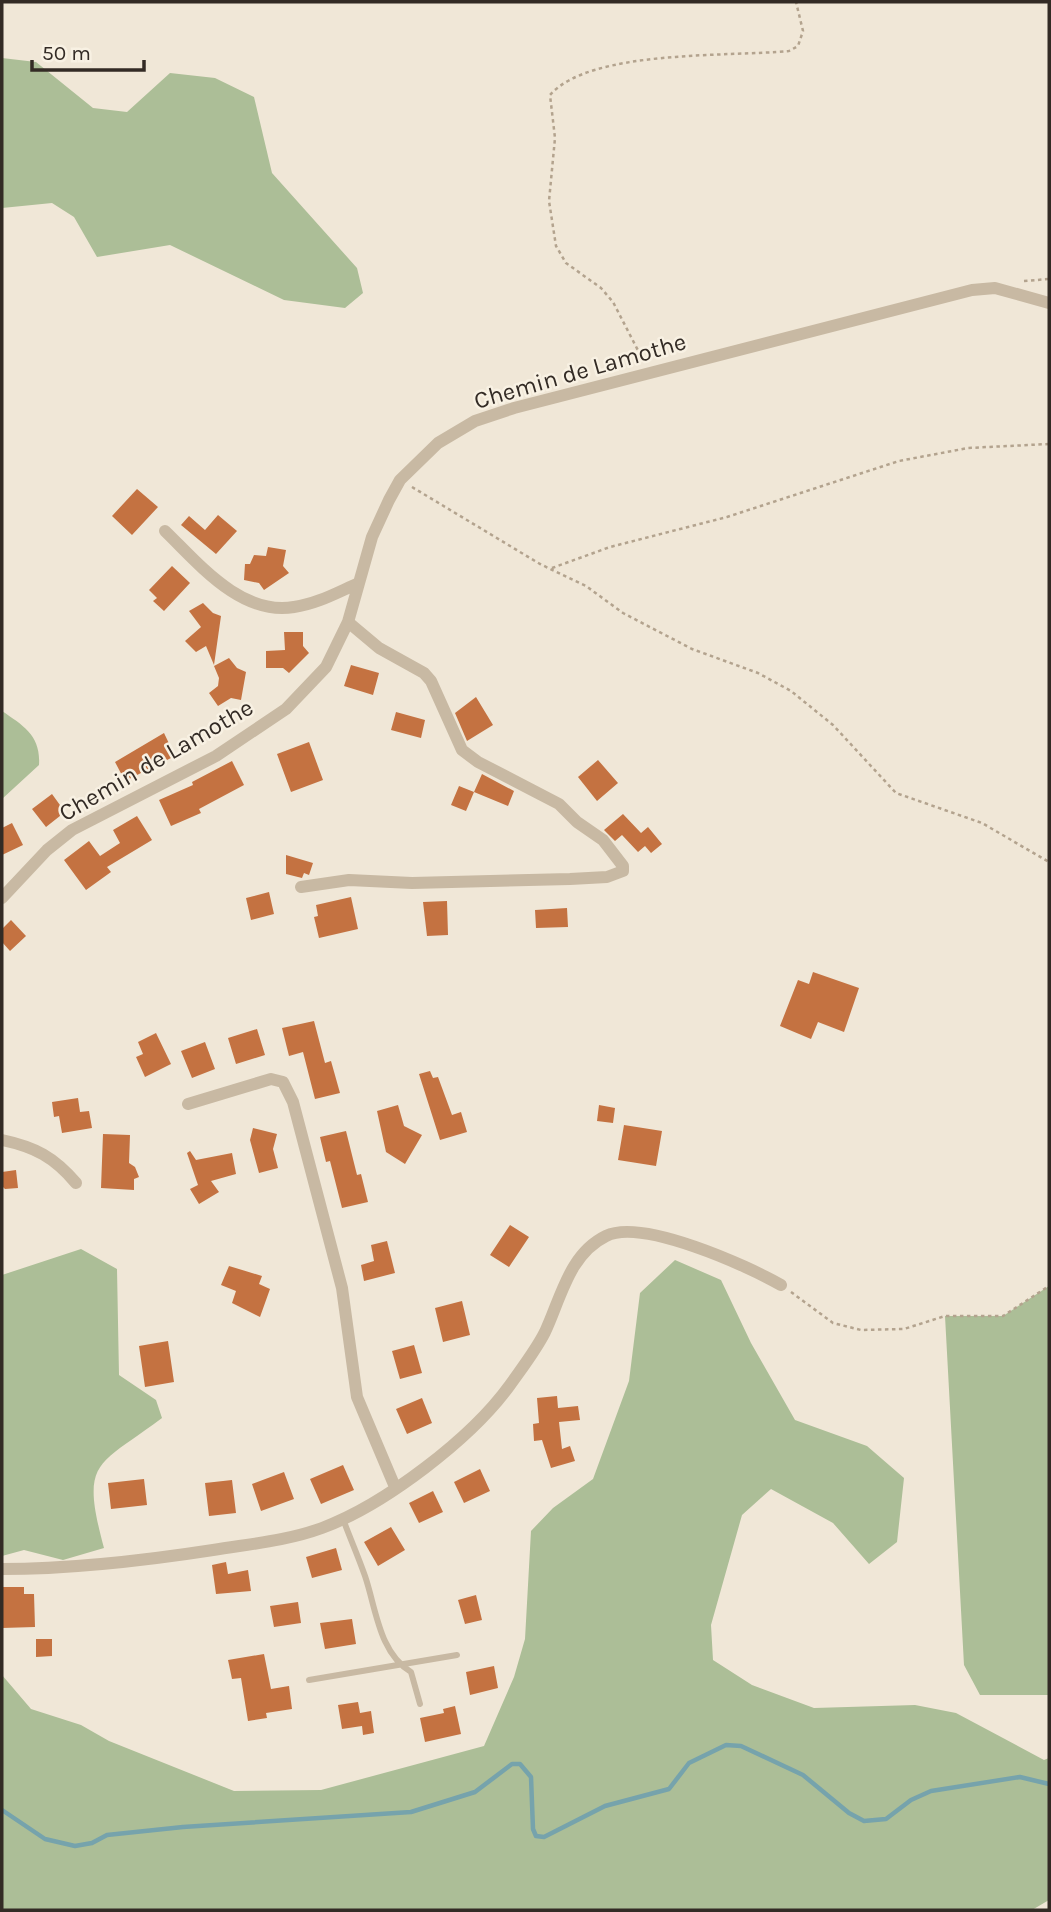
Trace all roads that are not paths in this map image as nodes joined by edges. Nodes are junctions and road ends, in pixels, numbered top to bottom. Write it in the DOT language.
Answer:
graph roads {
  1 [pos="1049,303"];
  2 [pos="165,531"];
  3 [pos="359,583"];
  4 [pos="348,622"];
  5 [pos="301,887"];
  6 [pos="2,898"];
  7 [pos="188,1104"];
  8 [pos="2,1140"];
  9 [pos="76,1183"];
  10 [pos="781,1285"];
  11 [pos="395,1487"];
  12 [pos="343,1519"];
  13 [pos="2,1569"];
  14 [pos="457,1655"];
  15 [pos="398,1664"];
  16 [pos="309,1680"];
  17 [pos="420,1704"];
  1 -- 3 [label="street, Chemin de Lamothe"];
  2 -- 3 [label="street"];
  3 -- 4 [label="street, Chemin de Lamothe"];
  4 -- 5 [label="street"];
  4 -- 6 [label="street, Chemin de Lamothe"];
  7 -- 11 [label="street"];
  8 -- 9 [label="street"];
  10 -- 11 [label="street"];
  11 -- 12 [label="street"];
  12 -- 13 [label="street"];
  12 -- 15 [label="lane"];
  14 -- 15 [label="lane"];
  15 -- 16 [label="lane"];
  15 -- 17 [label="lane"];
}
